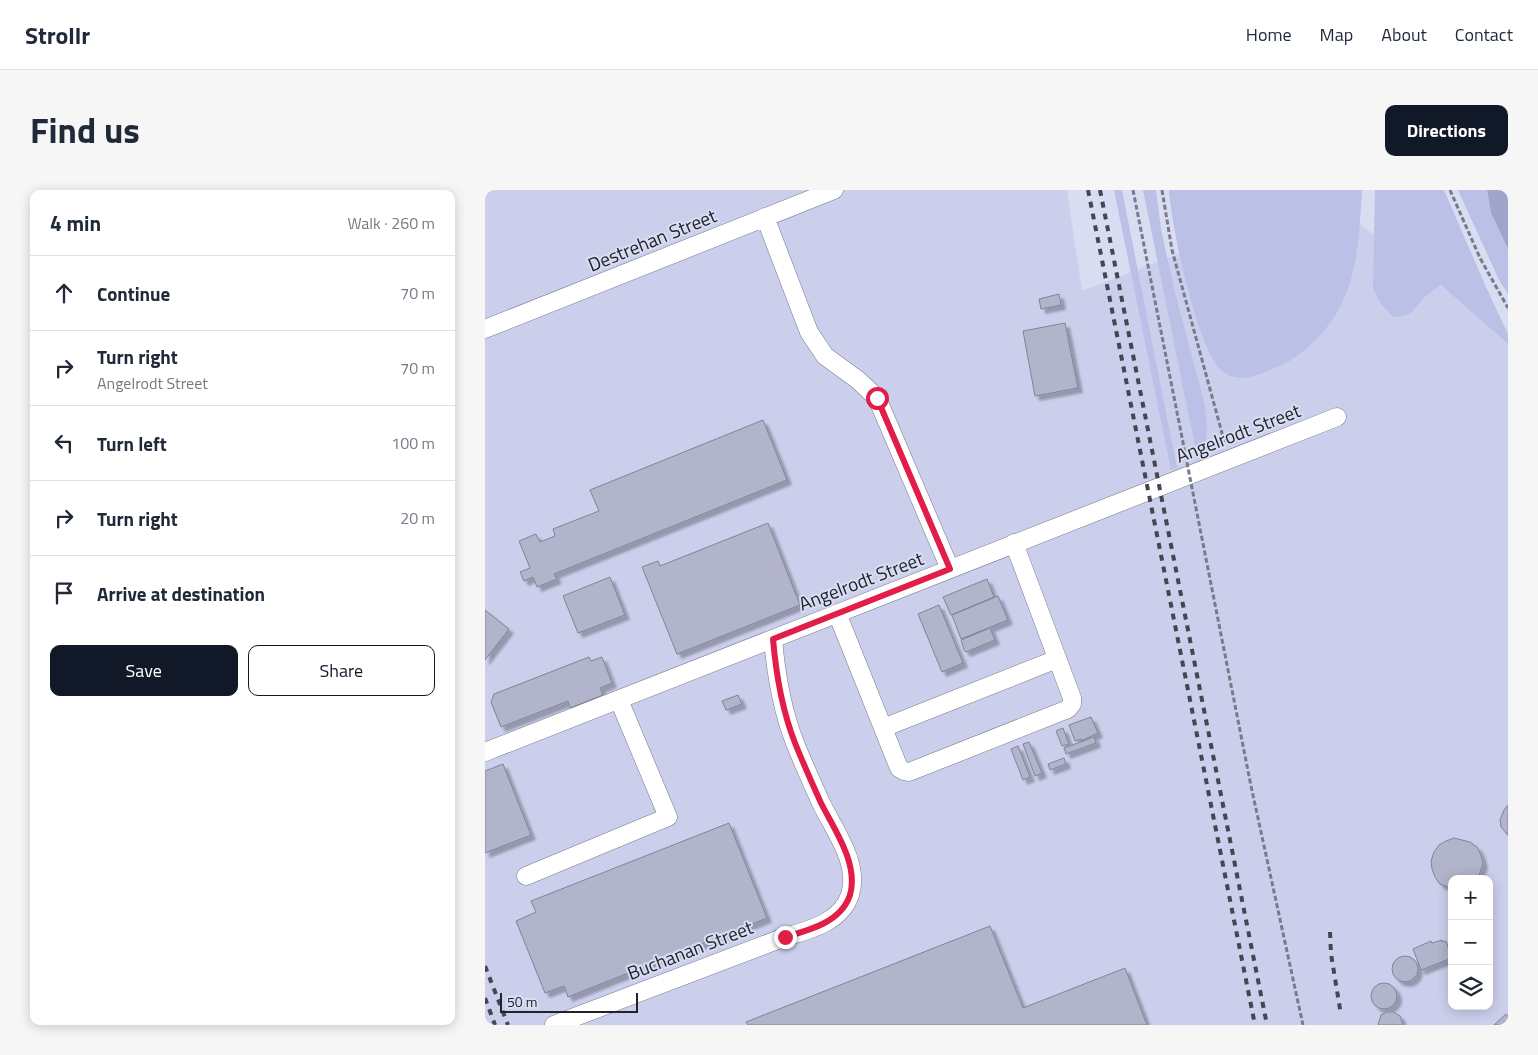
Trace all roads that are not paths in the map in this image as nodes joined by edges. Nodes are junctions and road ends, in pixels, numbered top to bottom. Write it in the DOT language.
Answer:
graph roads {
  1 [pos="835,190"];
  2 [pos="765,217"];
  3 [pos="485,328"];
  4 [pos="1337,417"];
  5 [pos="1014,543"];
  6 [pos="950,569"];
  7 [pos="837,613"];
  8 [pos="773,639"];
  9 [pos="1057,659"];
  10 [pos="619,700"];
  11 [pos="883,728"];
  12 [pos="485,752"];
  13 [pos="525,876"];
  14 [pos="554,1025"];
  1 -- 2 [label="street, Destrehan Street"];
  2 -- 3 [label="street, Destrehan Street"];
  2 -- 6 [label="street"];
  4 -- 5 [label="street, Angelrodt Street"];
  5 -- 6 [label="street, Angelrodt Street"];
  5 -- 9 [label="street"];
  6 -- 7 [label="street, Angelrodt Street"];
  7 -- 8 [label="street, Angelrodt Street"];
  7 -- 11 [label="street"];
  8 -- 10 [label="street, Angelrodt Street"];
  8 -- 14 [label="street, Buchanan Street"];
  9 -- 11 [label="street"];
  9 -- 11 [label="street"];
  10 -- 12 [label="street, Angelrodt Street"];
  10 -- 13 [label="street"];
}
